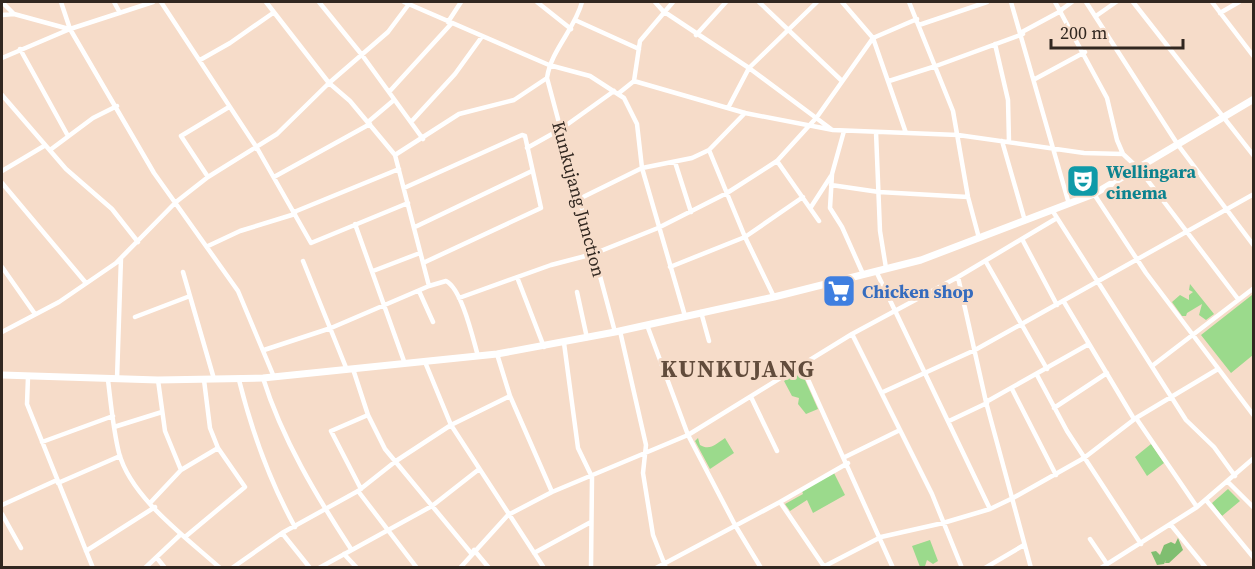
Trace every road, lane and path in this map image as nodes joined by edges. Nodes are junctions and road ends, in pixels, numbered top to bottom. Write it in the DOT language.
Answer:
graph roads {
  1 [pos="2,2"];
  2 [pos="61,2"];
  3 [pos="114,2"];
  4 [pos="153,2"];
  5 [pos="161,2"];
  6 [pos="266,2"];
  7 [pos="319,2"];
  8 [pos="461,2"];
  9 [pos="537,2"];
  10 [pos="582,2"];
  11 [pos="655,2"];
  12 [pos="673,2"];
  13 [pos="726,2"];
  14 [pos="760,2"];
  15 [pos="817,2"];
  16 [pos="842,2"];
  17 [pos="909,2"];
  18 [pos="987,2"];
  19 [pos="1011,2"];
  20 [pos="1055,2"];
  21 [pos="1072,2"];
  22 [pos="1086,2"];
  23 [pos="1116,2"];
  24 [pos="1133,2"];
  25 [pos="1212,2"];
  26 [pos="1239,2"];
  27 [pos="406,3"];
  28 [pos="663,11"];
  29 [pos="1061,11"];
  30 [pos="120,13"];
  31 [pos="273,13"];
  32 [pos="1220,13"];
  33 [pos="14,14"];
  34 [pos="2,15"];
  35 [pos="1096,16"];
  36 [pos="916,18"];
  37 [pos="575,20"];
  38 [pos="449,23"];
  39 [pos="919,25"];
  40 [pos="70,29"];
  41 [pos="571,29"];
  42 [pos="788,30"];
  43 [pos="1022,33"];
  44 [pos="696,34"];
  45 [pos="480,38"];
  46 [pos="873,38"];
  47 [pos="995,44"];
  48 [pos="639,49"];
  49 [pos="20,50"];
  50 [pos="1084,52"];
  51 [pos="363,55"];
  52 [pos="1254,57"];
  53 [pos="2,58"];
  54 [pos="200,60"];
  55 [pos="549,65"];
  56 [pos="936,66"];
  57 [pos="749,68"];
  58 [pos="547,78"];
  59 [pos="1035,79"];
  60 [pos="634,81"];
  61 [pos="842,81"];
  62 [pos="889,81"];
  63 [pos="329,82"];
  64 [pos="389,92"];
  65 [pos="617,92"];
  66 [pos="2,95"];
  67 [pos="1254,99"];
  68 [pos="394,100"];
  69 [pos="117,106"];
  70 [pos="229,107"];
  71 [pos="728,108"];
  72 [pos="745,113"];
  73 [pos="817,117"];
  74 [pos="1224,117"];
  75 [pos="411,122"];
  76 [pos="369,123"];
  77 [pos="807,126"];
  78 [pos="561,129"];
  79 [pos="833,130"];
  80 [pos="844,131"];
  81 [pos="876,132"];
  82 [pos="906,133"];
  83 [pos="958,135"];
  84 [pos="68,136"];
  85 [pos="423,139"];
  86 [pos="1002,141"];
  87 [pos="1009,142"];
  88 [pos="1178,145"];
  89 [pos="44,146"];
  90 [pos="257,148"];
  91 [pos="527,148"];
  92 [pos="1055,149"];
  93 [pos="50,150"];
  94 [pos="709,150"];
  95 [pos="1123,154"];
  96 [pos="395,155"];
  97 [pos="1254,156"];
  98 [pos="777,161"];
  99 [pos="675,162"];
  100 [pos="642,168"];
  101 [pos="399,169"];
  102 [pos="1139,169"];
  103 [pos="2,171"];
  104 [pos="532,171"];
  105 [pos="832,174"];
  106 [pos="208,177"];
  107 [pos="274,177"];
  108 [pos="2,183"];
  109 [pos="831,185"];
  110 [pos="404,188"];
  111 [pos="879,192"];
  112 [pos="727,193"];
  113 [pos="1094,194"];
  114 [pos="1254,194"];
  115 [pos="803,197"];
  116 [pos="968,197"];
  117 [pos="579,199"];
  118 [pos="176,202"];
  119 [pos="408,203"];
  120 [pos="1069,204"];
  121 [pos="811,207"];
  122 [pos="1052,210"];
  123 [pos="1226,210"];
  124 [pos="691,212"];
  125 [pos="295,213"];
  126 [pos="1057,218"];
  127 [pos="819,221"];
  128 [pos="1025,221"];
  129 [pos="355,224"];
  130 [pos="415,227"];
  131 [pos="658,228"];
  132 [pos="1186,233"];
  133 [pos="745,237"];
  134 [pos="979,238"];
  135 [pos="1022,240"];
  136 [pos="138,242"];
  137 [pos="208,246"];
  138 [pos="1254,246"];
  139 [pos="420,253"];
  140 [pos="593,254"];
  141 [pos="121,258"];
  142 [pos="1137,258"];
  143 [pos="303,261"];
  144 [pos="986,262"];
  145 [pos="423,263"];
  146 [pos="670,267"];
  147 [pos="886,268"];
  148 [pos="2,270"];
  149 [pos="373,271"];
  150 [pos="876,271"];
  151 [pos="183,272"];
  152 [pos="862,274"];
  153 [pos="958,277"];
  154 [pos="517,278"];
  155 [pos="86,283"];
  156 [pos="1097,283"];
  157 [pos="429,286"];
  158 [pos="1254,288"];
  159 [pos="419,291"];
  160 [pos="577,292"];
  161 [pos="190,296"];
  162 [pos="774,297"];
  163 [pos="459,298"];
  164 [pos="1238,299"];
  165 [pos="1064,302"];
  166 [pos="1057,305"];
  167 [pos="386,306"];
  168 [pos="701,312"];
  169 [pos="895,312"];
  170 [pos="35,314"];
  171 [pos="685,316"];
  172 [pos="135,317"];
  173 [pos="433,322"];
  174 [pos="1023,324"];
  175 [pos="647,325"];
  176 [pos="331,328"];
  177 [pos="2,332"];
  178 [pos="617,332"];
  179 [pos="852,334"];
  180 [pos="1194,336"];
  181 [pos="587,338"];
  182 [pos="709,342"];
  183 [pos="564,343"];
  184 [pos="1089,344"];
  185 [pos="544,347"];
  186 [pos="264,350"];
  187 [pos="975,350"];
  188 [pos="497,354"];
  189 [pos="478,356"];
  190 [pos="425,362"];
  191 [pos="405,364"];
  192 [pos="801,364"];
  193 [pos="1152,366"];
  194 [pos="350,369"];
  195 [pos="1047,369"];
  196 [pos="1218,369"];
  197 [pos="926,373"];
  198 [pos="1107,373"];
  199 [pos="2,375"];
  200 [pos="1037,375"];
  201 [pos="28,377"];
  202 [pos="274,377"];
  203 [pos="263,378"];
  204 [pos="108,380"];
  205 [pos="117,380"];
  206 [pos="158,380"];
  207 [pos="204,380"];
  208 [pos="215,380"];
  209 [pos="239,380"];
  210 [pos="1012,389"];
  211 [pos="883,392"];
  212 [pos="510,396"];
  213 [pos="1170,396"];
  214 [pos="751,397"];
  215 [pos="987,403"];
  216 [pos="1054,408"];
  217 [pos="162,412"];
  218 [pos="368,414"];
  219 [pos="113,416"];
  220 [pos="1254,416"];
  221 [pos="1135,419"];
  222 [pos="949,421"];
  223 [pos="451,425"];
  224 [pos="114,427"];
  225 [pos="900,430"];
  226 [pos="688,435"];
  227 [pos="42,442"];
  228 [pos="218,448"];
  229 [pos="645,451"];
  230 [pos="777,451"];
  231 [pos="120,456"];
  232 [pos="1254,458"];
  233 [pos="1084,459"];
  234 [pos="847,460"];
  235 [pos="396,461"];
  236 [pos="181,470"];
  237 [pos="478,470"];
  238 [pos="1056,475"];
  239 [pos="1235,476"];
  240 [pos="592,477"];
  241 [pos="57,482"];
  242 [pos="1228,482"];
  243 [pos="360,490"];
  244 [pos="552,492"];
  245 [pos="1013,498"];
  246 [pos="1206,500"];
  247 [pos="780,502"];
  248 [pos="150,503"];
  249 [pos="2,505"];
  250 [pos="432,506"];
  251 [pos="155,507"];
  252 [pos="1197,507"];
  253 [pos="1254,508"];
  254 [pos="990,509"];
  255 [pos="326,510"];
  256 [pos="2,514"];
  257 [pos="508,515"];
  258 [pos="591,522"];
  259 [pos="943,523"];
  260 [pos="735,525"];
  261 [pos="1171,525"];
  262 [pos="295,527"];
  263 [pos="387,531"];
  264 [pos="282,533"];
  265 [pos="183,536"];
  266 [pos="881,537"];
  267 [pos="1090,539"];
  268 [pos="1141,544"];
  269 [pos="1024,545"];
  270 [pos="21,548"];
  271 [pos="351,549"];
  272 [pos="86,551"];
  273 [pos="472,551"];
  274 [pos="534,553"];
  275 [pos="344,554"];
  276 [pos="157,558"];
  277 [pos="1254,558"];
  278 [pos="238,563"];
  279 [pos="1107,564"];
  280 [pos="664,565"];
  281 [pos="93,567"];
  282 [pos="145,567"];
  283 [pos="165,567"];
  284 [pos="220,567"];
  285 [pos="232,567"];
  286 [pos="243,567"];
  287 [pos="310,567"];
  288 [pos="320,567"];
  289 [pos="357,567"];
  290 [pos="417,567"];
  291 [pos="460,567"];
  292 [pos="489,567"];
  293 [pos="544,567"];
  294 [pos="591,567"];
  295 [pos="656,567"];
  296 [pos="761,567"];
  297 [pos="823,567"];
  298 [pos="893,567"];
  299 [pos="962,567"];
  300 [pos="985,567"];
  301 [pos="1031,567"];
  302 [pos="1101,567"];
  303 [pos="1206,567"];
  1 -- 33 [label="street"];
  2 -- 40 [label="street"];
  3 -- 30 [label="street"];
  4 -- 30 [label="street"];
  5 -- 54 [label="street"];
  6 -- 31 [label="street"];
  7 -- 51 [label="street"];
  8 -- 38 [label="street"];
  9 -- 41 [label="street"];
  10 -- 37 [label="street"];
  11 -- 28 [label="street"];
  12 -- 28 [label="street"];
  13 -- 44 [label="street"];
  14 -- 42 [label="street"];
  15 -- 42 [label="street"];
  16 -- 46 [label="street"];
  17 -- 36 [label="street"];
  18 -- 39 [label="street"];
  19 -- 43 [label="street"];
  20 -- 29 [label="street"];
  21 -- 29 [label="street"];
  22 -- 35 [label="street"];
  23 -- 35 [label="street"];
  24 -- 74 [label="street"];
  25 -- 32 [label="street"];
  26 -- 32 [label="street"];
  27 -- 38 [label="street"];
  27 -- 51 [label="street"];
  28 -- 44 [label="street"];
  28 -- 48 [label="street"];
  29 -- 43 [label="street"];
  29 -- 50 [label="street"];
  30 -- 40 [label="street"];
  31 -- 54 [label="street"];
  31 -- 63 [label="street"];
  32 -- 52 [label="street"];
  33 -- 34 [label="street"];
  33 -- 40 [label="street"];
  35 -- 88 [label="street"];
  36 -- 39 [label="street"];
  36 -- 46 [label="street"];
  37 -- 41 [label="street"];
  37 -- 48 [label="street"];
  38 -- 45 [label="street"];
  38 -- 64 [label="street"];
  39 -- 56 [label="street"];
  40 -- 49 [label="street"];
  40 -- 69 [label="street"];
  41 -- 55 [label="street"];
  42 -- 57 [label="street"];
  42 -- 61 [label="street"];
  43 -- 47 [label="street"];
  43 -- 59 [label="street"];
  44 -- 57 [label="street"];
  45 -- 55 [label="street"];
  45 -- 75 [label="street"];
  46 -- 61 [label="street"];
  46 -- 62 [label="street"];
  47 -- 56 [label="street"];
  47 -- 87 [label="street"];
  48 -- 60 [label="street"];
  49 -- 53 [label="street"];
  49 -- 84 [label="street"];
  50 -- 59 [label="street"];
  50 -- 95 [label="street"];
  51 -- 63 [label="street"];
  51 -- 64 [label="street"];
  54 -- 70 [label="street"];
  55 -- 58 [label="street, Kunkujang Junction"];
  55 -- 65 [label="street"];
  56 -- 62 [label="street"];
  56 -- 83 [label="street"];
  57 -- 71 [label="street"];
  57 -- 73 [label="street"];
  58 -- 78 [label="street, Kunkujang Junction"];
  58 -- 85 [label="street"];
  59 -- 92 [label="street"];
  60 -- 65 [label="street"];
  60 -- 71 [label="street"];
  61 -- 73 [label="street"];
  62 -- 82 [label="street"];
  63 -- 76 [label="street"];
  63 -- 90 [label="street"];
  64 -- 68 [label="street"];
  65 -- 78 [label="street"];
  65 -- 100 [label="street"];
  66 -- 89 [label="street"];
  67 -- 74 [label="street"];
  68 -- 75 [label="street"];
  68 -- 76 [label="street"];
  69 -- 84 [label="street"];
  69 -- 118 [label="street"];
  70 -- 90 [label="street"];
  70 -- 106 [label="street"];
  71 -- 72 [label="street"];
  72 -- 77 [label="street"];
  72 -- 94 [label="street"];
  73 -- 77 [label="street"];
  73 -- 79 [label="street"];
  74 -- 88 [label="street"];
  74 -- 97 [label="street"];
  75 -- 85 [label="street"];
  76 -- 96 [label="street"];
  76 -- 107 [label="street"];
  77 -- 79 [label="street"];
  77 -- 98 [label="street"];
  78 -- 91 [label="street"];
  78 -- 117 [label="street, Kunkujang Junction"];
  79 -- 80 [label="street"];
  80 -- 81 [label="street"];
  80 -- 105 [label="street"];
  81 -- 82 [label="street"];
  81 -- 111 [label="street"];
  82 -- 83 [label="street"];
  83 -- 86 [label="street"];
  83 -- 116 [label="street"];
  84 -- 93 [label="street"];
  85 -- 96 [label="street"];
  86 -- 87 [label="street"];
  86 -- 128 [label="street"];
  87 -- 92 [label="street"];
  88 -- 102 [label="street"];
  88 -- 123 [label="street"];
  89 -- 93 [label="street"];
  89 -- 103 [label="street"];
  90 -- 106 [label="street"];
  90 -- 107 [label="street"];
  91 -- 104 [label="street"];
  91 -- 110 [label="street"];
  92 -- 95 [label="street"];
  92 -- 120 [label="street"];
  93 -- 136 [label="street"];
  94 -- 99 [label="street"];
  94 -- 112 [label="street"];
  95 -- 102 [label="street"];
  96 -- 101 [label="street"];
  98 -- 112 [label="street"];
  98 -- 115 [label="street"];
  99 -- 100 [label="street"];
  99 -- 124 [label="street"];
  100 -- 117 [label="street"];
  100 -- 131 [label="street"];
  101 -- 110 [label="street"];
  101 -- 125 [label="street"];
  102 -- 113 [label="street"];
  102 -- 132 [label="street"];
  104 -- 130 [label="street"];
  104 -- 145 [label="street"];
  105 -- 109 [label="street"];
  105 -- 121 [label="street"];
  106 -- 118 [label="street"];
  107 -- 125 [label="street"];
  108 -- 155 [label="street"];
  109 -- 111 [label="street"];
  109 -- 152 [label="street"];
  110 -- 119 [label="street"];
  111 -- 116 [label="street"];
  111 -- 147 [label="street"];
  112 -- 124 [label="street"];
  112 -- 133 [label="street"];
  113 -- 120 [label="street"];
  113 -- 142 [label="street"];
  114 -- 123 [label="street"];
  115 -- 121 [label="street"];
  115 -- 133 [label="street"];
  116 -- 134 [label="street"];
  117 -- 140 [label="street, Kunkujang Junction"];
  118 -- 136 [label="street"];
  118 -- 137 [label="street"];
  119 -- 129 [label="street"];
  119 -- 130 [label="street"];
  120 -- 122 [label="street"];
  121 -- 127 [label="street"];
  122 -- 126 [label="street"];
  122 -- 128 [label="street"];
  123 -- 132 [label="street"];
  123 -- 138 [label="street"];
  124 -- 131 [label="street"];
  125 -- 129 [label="street"];
  125 -- 137 [label="street"];
  126 -- 135 [label="street"];
  126 -- 156 [label="street"];
  128 -- 134 [label="street"];
  129 -- 149 [label="street"];
  130 -- 139 [label="street"];
  131 -- 140 [label="street"];
  131 -- 146 [label="street"];
  132 -- 142 [label="street"];
  132 -- 164 [label="street"];
  133 -- 146 [label="street"];
  133 -- 162 [label="street"];
  134 -- 147 [label="street"];
  135 -- 144 [label="street"];
  135 -- 166 [label="street"];
  136 -- 141 [label="street"];
  137 -- 186 [label="street"];
  139 -- 145 [label="street"];
  139 -- 149 [label="street"];
  140 -- 154 [label="street"];
  140 -- 178 [label="street, Kunkujang Junction"];
  141 -- 155 [label="street"];
  141 -- 205 [label="street"];
  142 -- 156 [label="street"];
  142 -- 180 [label="street"];
  143 -- 176 [label="street"];
  144 -- 153 [label="street"];
  144 -- 174 [label="street"];
  145 -- 157 [label="street"];
  146 -- 171 [label="street"];
  147 -- 150 [label="street"];
  148 -- 170 [label="street"];
  149 -- 167 [label="street"];
  150 -- 152 [label="street"];
  150 -- 169 [label="street"];
  151 -- 161 [label="street"];
  152 -- 162 [label="street"];
  153 -- 169 [label="street"];
  153 -- 187 [label="street"];
  154 -- 163 [label="street"];
  154 -- 185 [label="street"];
  155 -- 170 [label="street"];
  156 -- 165 [label="street"];
  156 -- 193 [label="street"];
  157 -- 159 [label="street"];
  157 -- 163 [label="street"];
  158 -- 164 [label="street"];
  159 -- 167 [label="street"];
  159 -- 173 [label="street"];
  160 -- 181 [label="street"];
  161 -- 172 [label="street"];
  161 -- 208 [label="street"];
  162 -- 168 [label="street"];
  163 -- 189 [label="street"];
  164 -- 180 [label="street"];
  165 -- 166 [label="street"];
  165 -- 184 [label="street"];
  166 -- 174 [label="street"];
  167 -- 176 [label="street"];
  167 -- 191 [label="street"];
  168 -- 171 [label="street"];
  168 -- 182 [label="street"];
  169 -- 179 [label="street"];
  169 -- 197 [label="street"];
  170 -- 177 [label="street"];
  171 -- 175 [label="street"];
  174 -- 187 [label="street"];
  174 -- 195 [label="street"];
  175 -- 178 [label="street"];
  175 -- 226 [label="street"];
  176 -- 186 [label="street"];
  176 -- 194 [label="street"];
  178 -- 181 [label="street"];
  178 -- 229 [label="street, Kunkujang Junction"];
  179 -- 192 [label="street"];
  179 -- 211 [label="street"];
  180 -- 193 [label="street"];
  180 -- 196 [label="street"];
  181 -- 183 [label="street"];
  183 -- 185 [label="street"];
  183 -- 240 [label="street"];
  184 -- 195 [label="street"];
  184 -- 198 [label="street"];
  185 -- 188 [label="street"];
  186 -- 202 [label="street"];
  187 -- 197 [label="street"];
  187 -- 215 [label="street"];
  188 -- 189 [label="street"];
  188 -- 212 [label="street"];
  189 -- 190 [label="street"];
  190 -- 191 [label="street"];
  190 -- 223 [label="street"];
  191 -- 194 [label="street"];
  192 -- 214 [label="street"];
  192 -- 234 [label="street"];
  193 -- 213 [label="street"];
  194 -- 202 [label="street"];
  194 -- 218 [label="street"];
  195 -- 200 [label="street"];
  196 -- 213 [label="street"];
  196 -- 220 [label="street"];
  197 -- 211 [label="street"];
  197 -- 222 [label="street"];
  198 -- 216 [label="street"];
  198 -- 221 [label="street"];
  199 -- 201 [label="street"];
  200 -- 210 [label="street"];
  200 -- 216 [label="street"];
  201 -- 204 [label="street"];
  201 -- 227 [label="street"];
  202 -- 203 [label="street"];
  203 -- 209 [label="street"];
  203 -- 255 [label="street"];
  204 -- 205 [label="street"];
  204 -- 219 [label="street"];
  205 -- 206 [label="street"];
  206 -- 207 [label="street"];
  206 -- 217 [label="street"];
  207 -- 208 [label="street"];
  207 -- 228 [label="street"];
  208 -- 209 [label="street"];
  209 -- 262 [label="street"];
  210 -- 215 [label="street"];
  210 -- 238 [label="street"];
  211 -- 225 [label="street"];
  212 -- 223 [label="street"];
  212 -- 244 [label="street"];
  213 -- 221 [label="street"];
  213 -- 239 [label="street"];
  214 -- 226 [label="street"];
  214 -- 230 [label="street"];
  215 -- 222 [label="street"];
  215 -- 245 [label="street"];
  216 -- 233 [label="street"];
  217 -- 224 [label="street"];
  217 -- 236 [label="street"];
  218 -- 235 [label="street"];
  218 -- 243 [label="street"];
  219 -- 224 [label="street"];
  219 -- 227 [label="street"];
  221 -- 233 [label="street"];
  221 -- 252 [label="street"];
  222 -- 254 [label="street"];
  223 -- 235 [label="street"];
  223 -- 237 [label="street"];
  224 -- 231 [label="street"];
  225 -- 234 [label="street"];
  225 -- 259 [label="street"];
  226 -- 229 [label="street"];
  226 -- 260 [label="street"];
  227 -- 241 [label="street"];
  228 -- 236 [label="street"];
  228 -- 265 [label="street"];
  229 -- 240 [label="street"];
  229 -- 280 [label="street, Kunkujang Junction"];
  231 -- 241 [label="street"];
  231 -- 248 [label="street"];
  232 -- 239 [label="street"];
  233 -- 238 [label="street"];
  233 -- 268 [label="street"];
  234 -- 247 [label="street"];
  234 -- 266 [label="street"];
  235 -- 243 [label="street"];
  235 -- 250 [label="street"];
  236 -- 248 [label="street"];
  237 -- 250 [label="street"];
  237 -- 257 [label="street"];
  238 -- 245 [label="street"];
  239 -- 242 [label="street"];
  240 -- 244 [label="street"];
  240 -- 258 [label="street"];
  241 -- 249 [label="street"];
  241 -- 272 [label="street"];
  242 -- 246 [label="street"];
  242 -- 253 [label="street"];
  243 -- 255 [label="street"];
  243 -- 263 [label="street"];
  244 -- 257 [label="street"];
  245 -- 254 [label="street"];
  245 -- 269 [label="street"];
  246 -- 252 [label="street"];
  246 -- 277 [label="street"];
  247 -- 260 [label="street"];
  247 -- 297 [label="street"];
  248 -- 251 [label="street"];
  250 -- 263 [label="street"];
  250 -- 273 [label="street"];
  251 -- 265 [label="street"];
  251 -- 272 [label="street"];
  252 -- 261 [label="street"];
  254 -- 259 [label="street"];
  255 -- 262 [label="street"];
  255 -- 271 [label="street"];
  256 -- 270 [label="street"];
  257 -- 273 [label="street"];
  257 -- 274 [label="street"];
  258 -- 274 [label="street"];
  258 -- 294 [label="street"];
  259 -- 266 [label="street"];
  259 -- 299 [label="street"];
  260 -- 280 [label="street"];
  260 -- 296 [label="street"];
  261 -- 268 [label="street"];
  261 -- 303 [label="street"];
  262 -- 264 [label="street"];
  263 -- 271 [label="street"];
  263 -- 290 [label="street"];
  264 -- 278 [label="street"];
  264 -- 287 [label="street"];
  265 -- 276 [label="street"];
  265 -- 284 [label="street"];
  266 -- 297 [label="street"];
  266 -- 298 [label="street"];
  267 -- 279 [label="street"];
  268 -- 279 [label="street"];
  269 -- 300 [label="street"];
  269 -- 301 [label="street"];
  271 -- 275 [label="street"];
  272 -- 281 [label="street"];
  273 -- 291 [label="street"];
  273 -- 292 [label="street"];
  274 -- 293 [label="street"];
  275 -- 288 [label="street"];
  275 -- 289 [label="street"];
  276 -- 282 [label="street"];
  276 -- 283 [label="street"];
  278 -- 285 [label="street"];
  278 -- 286 [label="street"];
  279 -- 302 [label="street"];
  280 -- 295 [label="street"];
}
